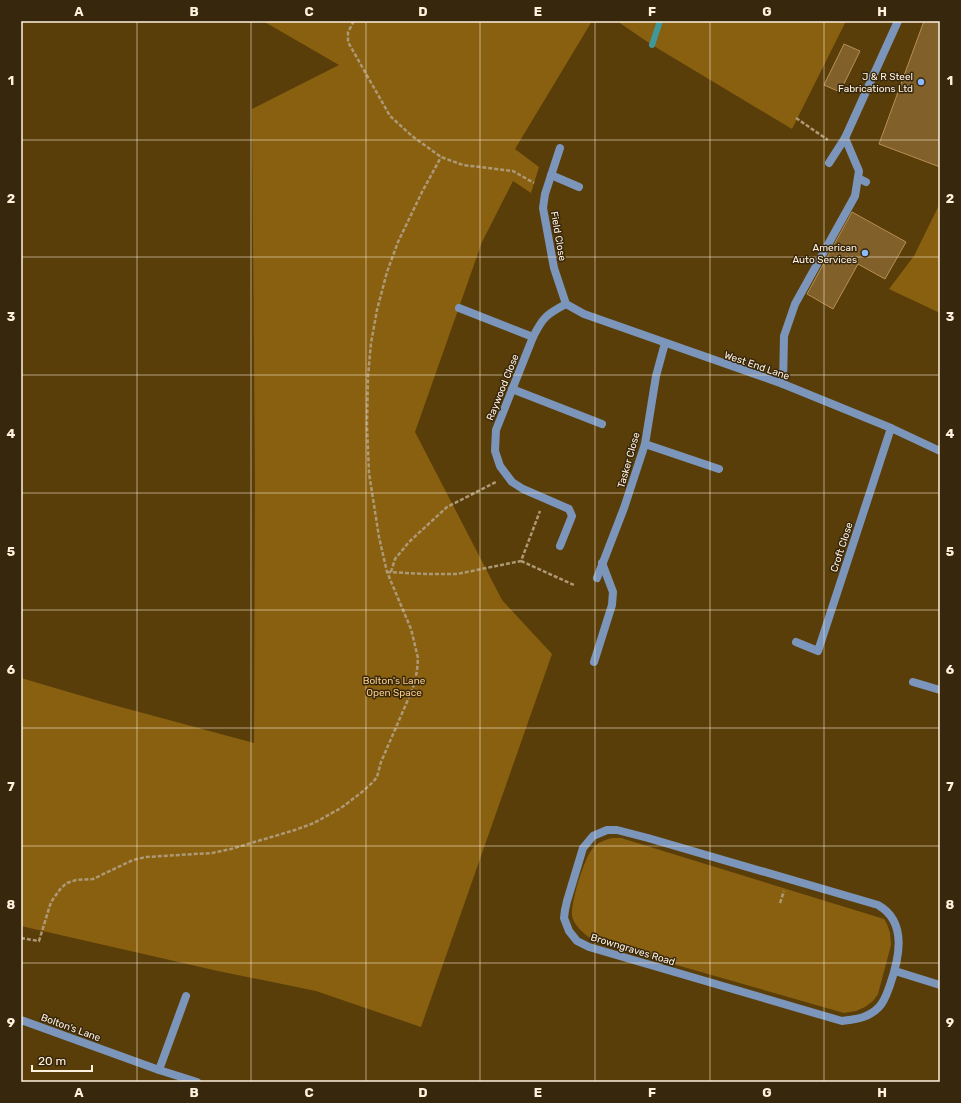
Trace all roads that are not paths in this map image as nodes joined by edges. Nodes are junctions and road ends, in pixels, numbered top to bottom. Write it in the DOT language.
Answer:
graph roads {
  1 [pos="898,21"];
  2 [pos="845,138"];
  3 [pos="560,148"];
  4 [pos="829,163"];
  5 [pos="551,175"];
  6 [pos="858,178"];
  7 [pos="866,182"];
  8 [pos="579,187"];
  9 [pos="566,304"];
  10 [pos="458,308"];
  11 [pos="533,337"];
  12 [pos="665,343"];
  13 [pos="783,384"];
  14 [pos="512,389"];
  15 [pos="602,424"];
  16 [pos="891,428"];
  17 [pos="645,444"];
  18 [pos="940,450"];
  19 [pos="719,470"];
  20 [pos="560,546"];
  21 [pos="602,563"];
  22 [pos="597,578"];
  23 [pos="796,642"];
  24 [pos="594,662"];
  25 [pos="913,682"];
  26 [pos="940,690"];
  27 [pos="895,971"];
  28 [pos="940,985"];
  29 [pos="186,996"];
  30 [pos="21,1020"];
  31 [pos="159,1070"];
  32 [pos="197,1082"];
  1 -- 2 [label="street"];
  2 -- 4 [label="street"];
  2 -- 6 [label="street"];
  3 -- 5 [label="street, Field Close"];
  5 -- 8 [label="street"];
  5 -- 9 [label="street, Field Close"];
  6 -- 7 [label="street"];
  6 -- 13 [label="street"];
  9 -- 11 [label="street, Raywood Close"];
  9 -- 12 [label="street, West End Lane"];
  10 -- 11 [label="street"];
  11 -- 14 [label="street, Raywood Close"];
  12 -- 13 [label="street, West End Lane"];
  12 -- 17 [label="street, Tasker Close"];
  13 -- 16 [label="street, West End Lane"];
  14 -- 15 [label="street"];
  14 -- 20 [label="street, Raywood Close"];
  16 -- 18 [label="street, West End Lane"];
  16 -- 23 [label="street, Croft Close"];
  17 -- 19 [label="street"];
  17 -- 21 [label="street, Tasker Close"];
  21 -- 22 [label="street, Tasker Close"];
  21 -- 24 [label="street"];
  25 -- 26 [label="street"];
  27 -- 27 [label="street, Browngraves Road"];
  27 -- 28 [label="street"];
  29 -- 31 [label="street"];
  30 -- 31 [label="street, Bolton's Lane"];
  31 -- 32 [label="street, Bolton's Lane"];
}
